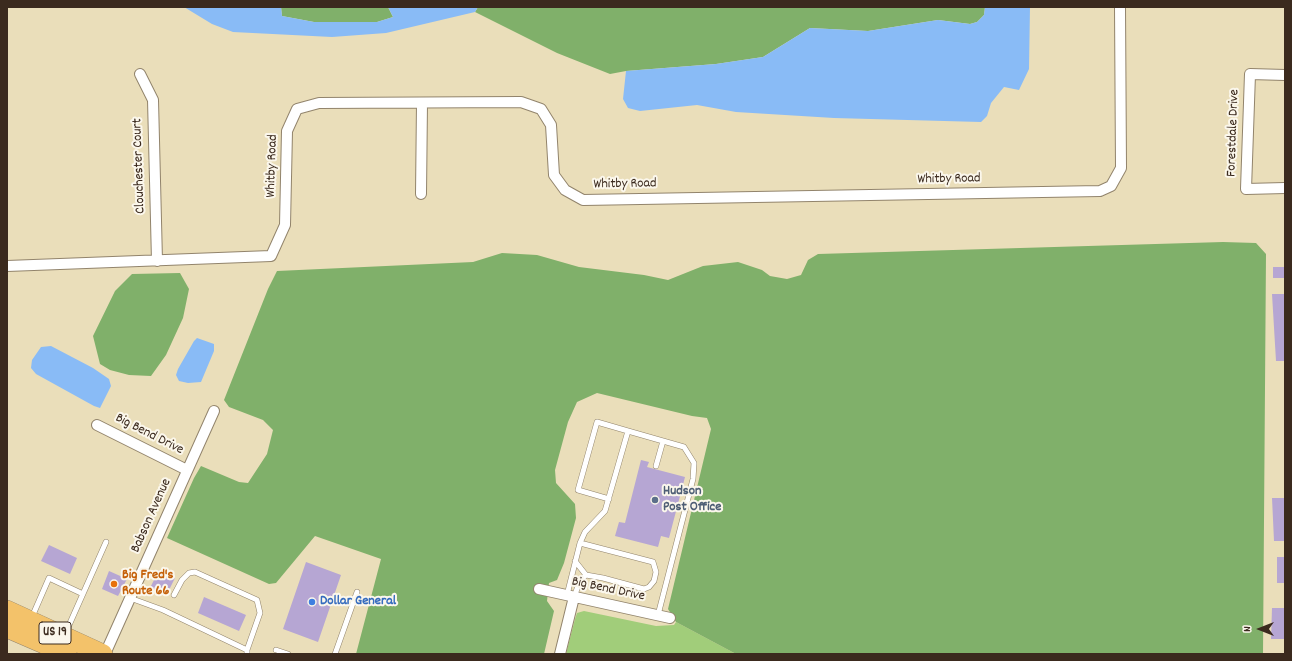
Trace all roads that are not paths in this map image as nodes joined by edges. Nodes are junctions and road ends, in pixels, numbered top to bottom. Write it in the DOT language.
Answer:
graph roads {
  1 [pos="1120,7"];
  2 [pos="140,74"];
  3 [pos="1285,75"];
  4 [pos="422,104"];
  5 [pos="1285,188"];
  6 [pos="420,194"];
  7 [pos="157,261"];
  8 [pos="19,265"];
  9 [pos="7,266"];
  10 [pos="7,273"];
  11 [pos="214,411"];
  12 [pos="97,425"];
  13 [pos="628,431"];
  14 [pos="663,441"];
  15 [pos="656,466"];
  16 [pos="187,470"];
  17 [pos="609,499"];
  18 [pos="106,542"];
  19 [pos="580,543"];
  20 [pos="575,561"];
  21 [pos="586,575"];
  22 [pos="539,589"];
  23 [pos="357,592"];
  24 [pos="83,594"];
  25 [pos="174,595"];
  26 [pos="571,596"];
  27 [pos="130,598"];
  28 [pos="7,610"];
  29 [pos="658,615"];
  30 [pos="670,618"];
  31 [pos="30,621"];
  32 [pos="7,628"];
  33 [pos="7,641"];
  34 [pos="65,645"];
  35 [pos="276,650"];
  36 [pos="247,652"];
  37 [pos="35,654"];
  38 [pos="104,654"];
  39 [pos="288,654"];
  40 [pos="335,654"];
  41 [pos="560,654"];
  1 -- 4 [label="street, Whitby Road"];
  2 -- 7 [label="street, Clouchester Court"];
  3 -- 5 [label="street, Forestdale Drive"];
  4 -- 6 [label="street"];
  4 -- 7 [label="street, Whitby Road"];
  7 -- 8 [label="street, Whitby Road"];
  8 -- 9 [label="street, Whitby Road"];
  8 -- 10 [label="street"];
  11 -- 16 [label="street, Babson Avenue"];
  12 -- 16 [label="street, Big Bend Drive"];
  13 -- 14 [label="lane"];
  13 -- 17 [label="lane"];
  13 -- 17 [label="lane"];
  14 -- 15 [label="lane"];
  14 -- 29 [label="lane"];
  16 -- 27 [label="street, Babson Avenue"];
  17 -- 19 [label="lane"];
  18 -- 24 [label="lane"];
  19 -- 20 [label="lane"];
  19 -- 21 [label="lane"];
  20 -- 21 [label="lane"];
  20 -- 26 [label="lane"];
  21 -- 26 [label="lane"];
  22 -- 26 [label="street, Big Bend Drive"];
  23 -- 40 [label="lane"];
  24 -- 31 [label="lane"];
  24 -- 34 [label="lane"];
  25 -- 36 [label="lane"];
  26 -- 29 [label="street, Big Bend Drive"];
  26 -- 41 [label="street"];
  27 -- 36 [label="lane"];
  27 -- 38 [label="street, Babson Avenue"];
  28 -- 31 [label="highway, US 19"];
  29 -- 30 [label="street, Big Bend Drive"];
  31 -- 34 [label="highway, US 19"];
  32 -- 34 [label="highway"];
  33 -- 37 [label="highway, US 19"];
  34 -- 38 [label="highway, US 19"];
  35 -- 39 [label="lane"];
}
